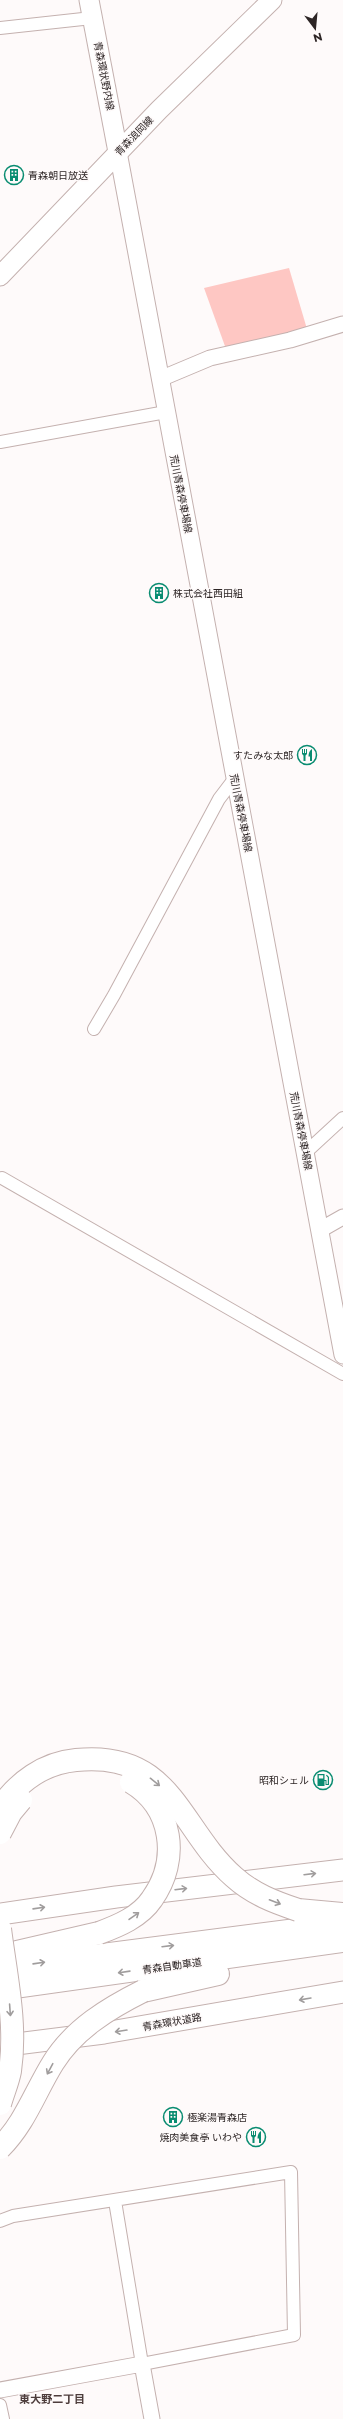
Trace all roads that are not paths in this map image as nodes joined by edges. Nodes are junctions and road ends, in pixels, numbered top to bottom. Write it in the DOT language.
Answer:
graph roads {
  1 [pos="272,0"];
  2 [pos="91,9"];
  3 [pos="0,28"];
  4 [pos="118,152"];
  5 [pos="0,276"];
  6 [pos="343,324"];
  7 [pos="160,379"];
  8 [pos="166,412"];
  9 [pos="0,442"];
  10 [pos="235,778"];
  11 [pos="94,1029"];
  12 [pos="343,1118"];
  13 [pos="306,1153"];
  14 [pos="2,1178"];
  15 [pos="343,1217"];
  16 [pos="320,1230"];
  17 [pos="343,1355"];
  18 [pos="343,1374"];
  19 [pos="0,1808"];
  20 [pos="0,1833"];
  21 [pos="343,1870"];
  22 [pos="0,1914"];
  23 [pos="343,1914"];
  24 [pos="343,1924"];
  25 [pos="0,1929"];
  26 [pos="343,1941"];
  27 [pos="343,1950"];
  28 [pos="0,1956"];
  29 [pos="0,1968"];
  30 [pos="0,1989"];
  31 [pos="343,1992"];
  32 [pos="0,2032"];
  33 [pos="0,2041"];
  34 [pos="0,2046"];
  35 [pos="0,2104"];
  36 [pos="0,2148"];
  37 [pos="114,2201"];
  38 [pos="0,2221"];
  39 [pos="142,2364"];
  40 [pos="0,2390"];
  41 [pos="0,2405"];
  42 [pos="3,2419"];
  43 [pos="152,2419"];
  1 -- 4 [label="main road, 青森浪岡線"];
  2 -- 3 [label="street"];
  2 -- 4 [label="main road, 青森環状野内線"];
  4 -- 5 [label="main road, 青森浪岡線"];
  4 -- 7 [label="main road, 荒川青森停車場線"];
  6 -- 7 [label="street"];
  7 -- 8 [label="main road, 荒川青森停車場線"];
  8 -- 9 [label="street"];
  8 -- 10 [label="main road, 荒川青森停車場線"];
  10 -- 11 [label="street"];
  10 -- 13 [label="main road, 荒川青森停車場線"];
  12 -- 13 [label="street"];
  13 -- 16 [label="main road, 荒川青森停車場線"];
  14 -- 18 [label="street"];
  15 -- 16 [label="street"];
  16 -- 17 [label="main road, 荒川青森停車場線"];
  19 -- 23 [label="highway, one-way, bridge"];
  28 -- 20 [label="highway, one-way, bridge"];
  22 -- 21 [label="highway, one-way"];
  29 -- 24 [label="highway, 青森自動車道, one-way"];
  25 -- 35 [label="highway, one-way, bridge"];
  26 -- 30 [label="highway, 青森自動車道, one-way"];
  27 -- 36 [label="highway, one-way, bridge"];
  31 -- 34 [label="highway, 青森環状道路, one-way"];
  32 -- 33 [label="highway"];
  37 -- 38 [label="street"];
  37 -- 39 [label="street"];
  37 -- 39 [label="street"];
  39 -- 40 [label="street"];
  39 -- 43 [label="street"];
  41 -- 42 [label="street"];
}
